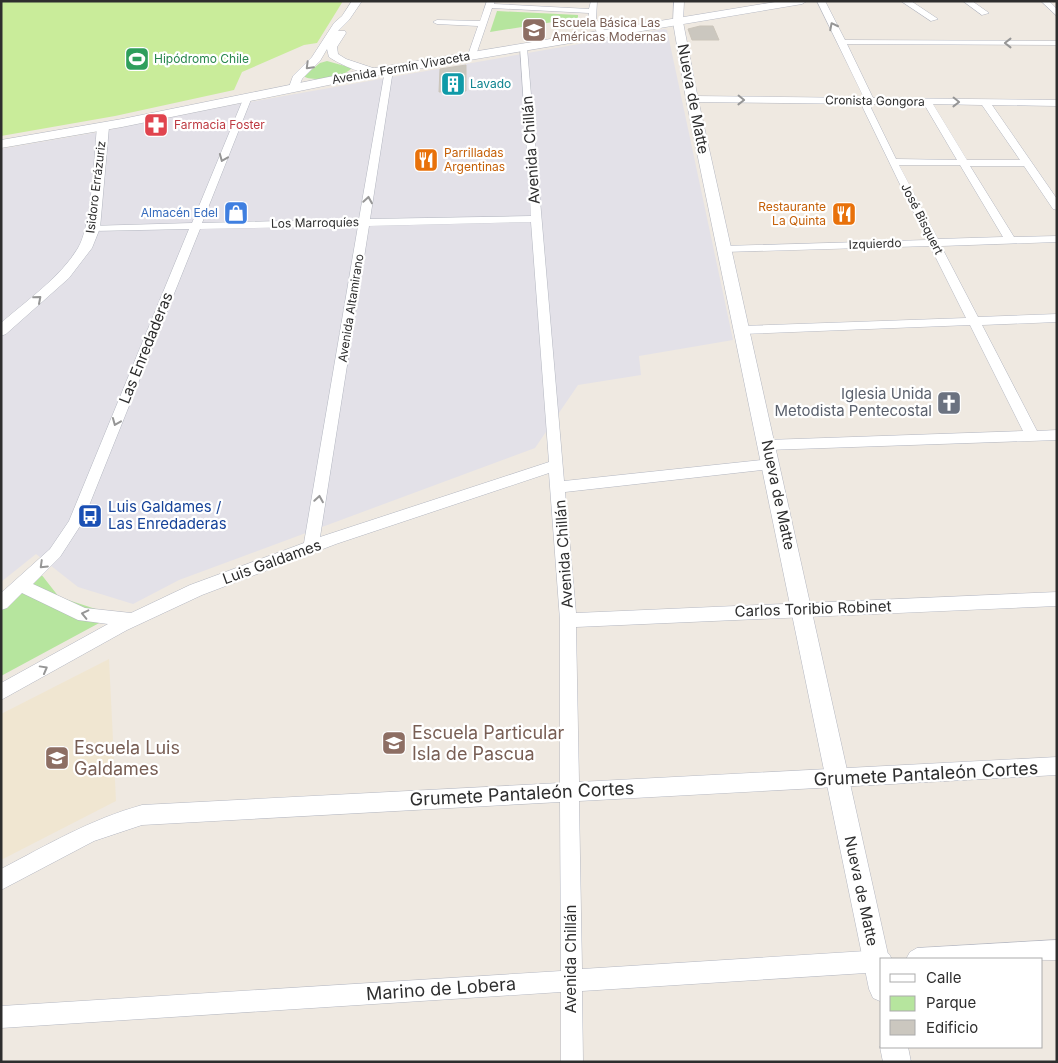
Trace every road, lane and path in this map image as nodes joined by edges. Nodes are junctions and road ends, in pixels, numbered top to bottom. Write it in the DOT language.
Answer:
graph roads {
  1 [pos="357,1"];
  2 [pos="594,1"];
  3 [pos="679,1"];
  4 [pos="802,1"];
  5 [pos="821,1"];
  6 [pos="905,1"];
  7 [pos="968,1"];
  8 [pos="1045,1"];
  9 [pos="490,4"];
  10 [pos="760,5"];
  11 [pos="592,11"];
  12 [pos="985,13"];
  13 [pos="1057,14"];
  14 [pos="346,18"];
  15 [pos="934,19"];
  16 [pos="437,22"];
  17 [pos="678,22"];
  18 [pos="484,24"];
  19 [pos="603,34"];
  20 [pos="841,42"];
  21 [pos="1057,43"];
  22 [pos="524,48"];
  23 [pos="472,55"];
  24 [pos="389,70"];
  25 [pos="375,72"];
  26 [pos="294,87"];
  27 [pos="248,97"];
  28 [pos="692,100"];
  29 [pos="868,101"];
  30 [pos="927,102"];
  31 [pos="985,102"];
  32 [pos="1057,103"];
  33 [pos="103,127"];
  34 [pos="1,144"];
  35 [pos="893,162"];
  36 [pos="964,162"];
  37 [pos="1026,163"];
  38 [pos="1057,207"];
  39 [pos="536,219"];
  40 [pos="365,222"];
  41 [pos="196,226"];
  42 [pos="93,228"];
  43 [pos="1057,239"];
  44 [pos="1010,240"];
  45 [pos="933,242"];
  46 [pos="724,249"];
  47 [pos="1057,318"];
  48 [pos="974,321"];
  49 [pos="742,330"];
  50 [pos="1,331"];
  51 [pos="1032,435"];
  52 [pos="1057,435"];
  53 [pos="767,445"];
  54 [pos="771,464"];
  55 [pos="557,465"];
  56 [pos="558,487"];
  57 [pos="311,547"];
  58 [pos="21,585"];
  59 [pos="1057,599"];
  60 [pos="1,603"];
  61 [pos="802,610"];
  62 [pos="134,620"];
  63 [pos="568,620"];
  64 [pos="1,692"];
  65 [pos="1057,766"];
  66 [pos="837,779"];
  67 [pos="570,791"];
  68 [pos="1,880"];
  69 [pos="1057,950"];
  70 [pos="933,958"];
  71 [pos="879,961"];
  72 [pos="571,980"];
  73 [pos="1,1017"];
  74 [pos="894,1048"];
  75 [pos="572,1062"];
  76 [pos="897,1062"];
  1 -- 14 [label="street"];
  2 -- 11 [label="street"];
  3 -- 17 [label="street, Nueva de Matte"];
  4 -- 10 [label="main road, Avenida Fermín Vivaceta"];
  20 -- 5 [label="street, José Bisquert, one-way"];
  6 -- 15 [label="street"];
  7 -- 12 [label="street"];
  8 -- 13 [label="street"];
  9 -- 11 [label="street"];
  9 -- 18 [label="street"];
  10 -- 17 [label="main road, Avenida Fermín Vivaceta"];
  11 -- 19 [label="street"];
  14 -- 25 [label="street"];
  14 -- 26 [label="street, one-way"];
  16 -- 18 [label="street"];
  17 -- 19 [label="main road, Avenida Fermín Vivaceta"];
  17 -- 28 [label="street, Nueva de Matte"];
  18 -- 23 [label="street"];
  19 -- 22 [label="main road, Avenida Fermín Vivaceta"];
  21 -- 20 [label="street, one-way"];
  20 -- 29 [label="street, José Bisquert"];
  22 -- 23 [label="main road, Avenida Fermín Vivaceta"];
  22 -- 39 [label="street, Avenida Chillán"];
  23 -- 24 [label="main road, Avenida Fermín Vivaceta"];
  24 -- 25 [label="main road, Avenida Fermín Vivaceta"];
  40 -- 24 [label="street, Avenida Altamirano, one-way"];
  25 -- 26 [label="main road, Avenida Fermín Vivaceta"];
  26 -- 27 [label="main road, Avenida Fermín Vivaceta"];
  27 -- 33 [label="main road, Avenida Fermín Vivaceta"];
  27 -- 41 [label="street, Las Enredaderas, one-way"];
  28 -- 29 [label="street, Cronista Gongora, one-way"];
  28 -- 46 [label="street, Nueva de Matte"];
  29 -- 30 [label="street, Cronista Gongora"];
  29 -- 35 [label="street, José Bisquert"];
  30 -- 31 [label="street, Cronista Gongora, one-way"];
  30 -- 36 [label="street"];
  31 -- 32 [label="street, Cronista Gongora"];
  31 -- 37 [label="street"];
  33 -- 34 [label="main road, Avenida Fermín Vivaceta"];
  33 -- 42 [label="street, Isidoro Errázuriz"];
  35 -- 36 [label="street"];
  35 -- 45 [label="street, José Bisquert"];
  36 -- 37 [label="street"];
  36 -- 44 [label="street"];
  37 -- 38 [label="street"];
  39 -- 40 [label="street, Los Marroquíes"];
  39 -- 55 [label="street, Avenida Chillán"];
  40 -- 41 [label="street, Los Marroquíes"];
  57 -- 40 [label="street, Avenida Altamirano, one-way"];
  41 -- 42 [label="street, Los Marroquíes"];
  41 -- 58 [label="street, Las Enredaderas, one-way"];
  50 -- 42 [label="street, Isidoro Errázuriz, one-way"];
  43 -- 44 [label="street, Izquierdo"];
  44 -- 45 [label="street, Izquierdo"];
  45 -- 46 [label="street, Izquierdo"];
  45 -- 48 [label="street, José Bisquert"];
  46 -- 49 [label="street, Nueva de Matte"];
  47 -- 48 [label="street"];
  48 -- 49 [label="street"];
  48 -- 51 [label="street, José Bisquert"];
  49 -- 53 [label="street, Nueva de Matte"];
  51 -- 52 [label="street"];
  51 -- 53 [label="street"];
  53 -- 54 [label="street, Nueva de Matte"];
  54 -- 56 [label="street"];
  54 -- 61 [label="street, Nueva de Matte"];
  55 -- 56 [label="street, Avenida Chillán"];
  55 -- 57 [label="street, Luis Galdames"];
  56 -- 63 [label="street, Avenida Chillán"];
  57 -- 62 [label="street, Luis Galdames"];
  58 -- 60 [label="street, Las Enredaderas"];
  62 -- 58 [label="street, one-way"];
  59 -- 61 [label="street, Carlos Toribio Robinet"];
  61 -- 63 [label="street, Carlos Toribio Robinet"];
  61 -- 66 [label="street, Nueva de Matte"];
  64 -- 62 [label="street, Luis Galdames, one-way"];
  63 -- 67 [label="street, Avenida Chillán"];
  65 -- 66 [label="street, Grumete Pantaleón Cortes"];
  66 -- 67 [label="street, Grumete Pantaleón Cortes"];
  66 -- 71 [label="street, Nueva de Matte"];
  67 -- 68 [label="street, Grumete Pantaleón Cortes"];
  67 -- 72 [label="street, Avenida Chillán"];
  69 -- 70 [label="street"];
  71 -- 72 [label="street, Marino de Lobera"];
  72 -- 73 [label="street, Marino de Lobera"];
  72 -- 75 [label="street, Avenida Chillán"];
  74 -- 76 [label="street"];
}
